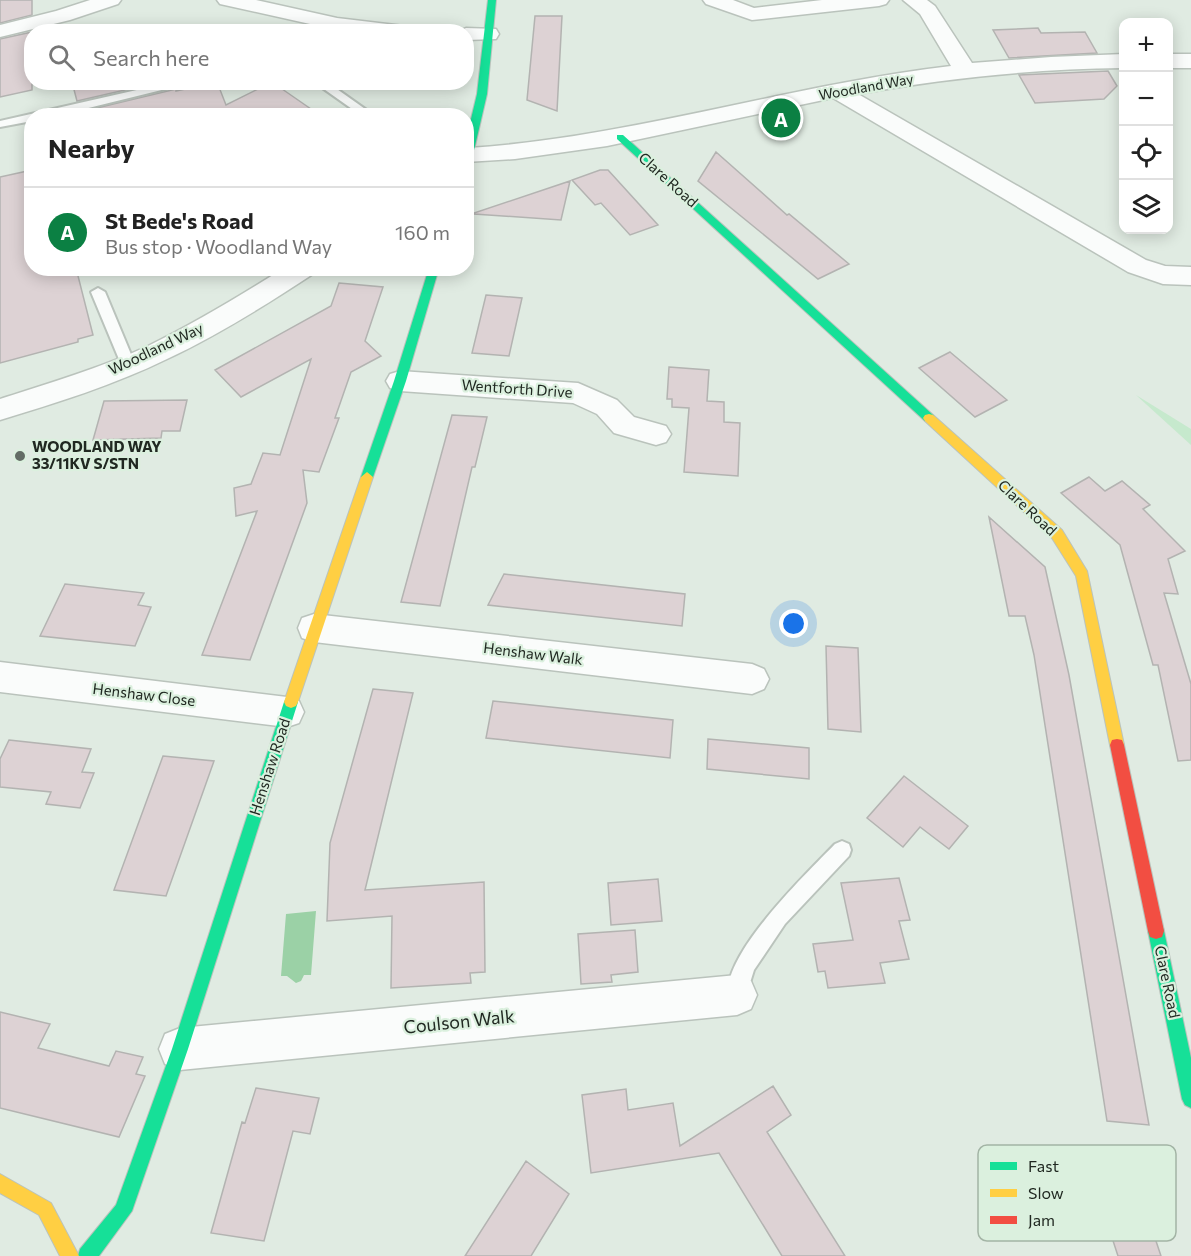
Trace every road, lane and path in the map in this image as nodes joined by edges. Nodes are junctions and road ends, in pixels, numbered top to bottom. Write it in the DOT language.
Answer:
graph roads {
  1 [pos="111,0"];
  2 [pos="492,0"];
  3 [pos="712,0"];
  4 [pos="879,0"];
  5 [pos="232,1"];
  6 [pos="929,4"];
  7 [pos="29,24"];
  8 [pos="337,24"];
  9 [pos="24,25"];
  10 [pos="0,31"];
  11 [pos="474,34"];
  12 [pos="488,34"];
  13 [pos="1119,61"];
  14 [pos="1173,61"];
  15 [pos="1191,61"];
  16 [pos="965,70"];
  17 [pos="154,90"];
  18 [pos="331,90"];
  19 [pos="837,91"];
  20 [pos="74,108"];
  21 [pos="358,108"];
  22 [pos="24,119"];
  23 [pos="0,124"];
  24 [pos="474,131"];
  25 [pos="620,137"];
  26 [pos="474,158"];
  27 [pos="285,276"];
  28 [pos="432,276"];
  29 [pos="1191,276"];
  30 [pos="98,292"];
  31 [pos="128,364"];
  32 [pos="400,381"];
  33 [pos="0,410"];
  34 [pos="656,434"];
  35 [pos="314,628"];
  36 [pos="0,677"];
  37 [pos="752,679"];
  38 [pos="287,712"];
  39 [pos="842,850"];
  40 [pos="737,995"];
  41 [pos="180,1049"];
  42 [pos="1191,1099"];
  43 [pos="0,1183"];
  44 [pos="70,1256"];
  45 [pos="87,1256"];
  1 -- 7 [label="street"];
  2 -- 12 [label="street"];
  3 -- 4 [label="street"];
  5 -- 8 [label="street"];
  6 -- 16 [label="street"];
  9 -- 10 [label="street"];
  11 -- 12 [label="street"];
  12 -- 24 [label="street"];
  13 -- 16 [label="street, Woodland Way"];
  14 -- 15 [label="street"];
  16 -- 19 [label="street, Woodland Way"];
  17 -- 20 [label="lane"];
  18 -- 21 [label="lane"];
  19 -- 25 [label="street, Woodland Way"];
  19 -- 29 [label="street"];
  22 -- 23 [label="lane"];
  25 -- 26 [label="street, Woodland Way"];
  25 -- 42 [label="street, Clare Road"];
  27 -- 31 [label="street, Woodland Way"];
  28 -- 32 [label="street, Henshaw Road"];
  30 -- 31 [label="lane"];
  31 -- 33 [label="street, Woodland Way"];
  32 -- 34 [label="street, Wentforth Drive"];
  32 -- 35 [label="street, Henshaw Road"];
  35 -- 37 [label="street, Henshaw Walk"];
  35 -- 38 [label="street, Henshaw Road"];
  36 -- 38 [label="street, Henshaw Close"];
  38 -- 41 [label="street, Henshaw Road"];
  39 -- 40 [label="lane"];
  40 -- 41 [label="street, Coulson Walk"];
  41 -- 45 [label="street, Henshaw Road"];
  43 -- 44 [label="street"];
}
